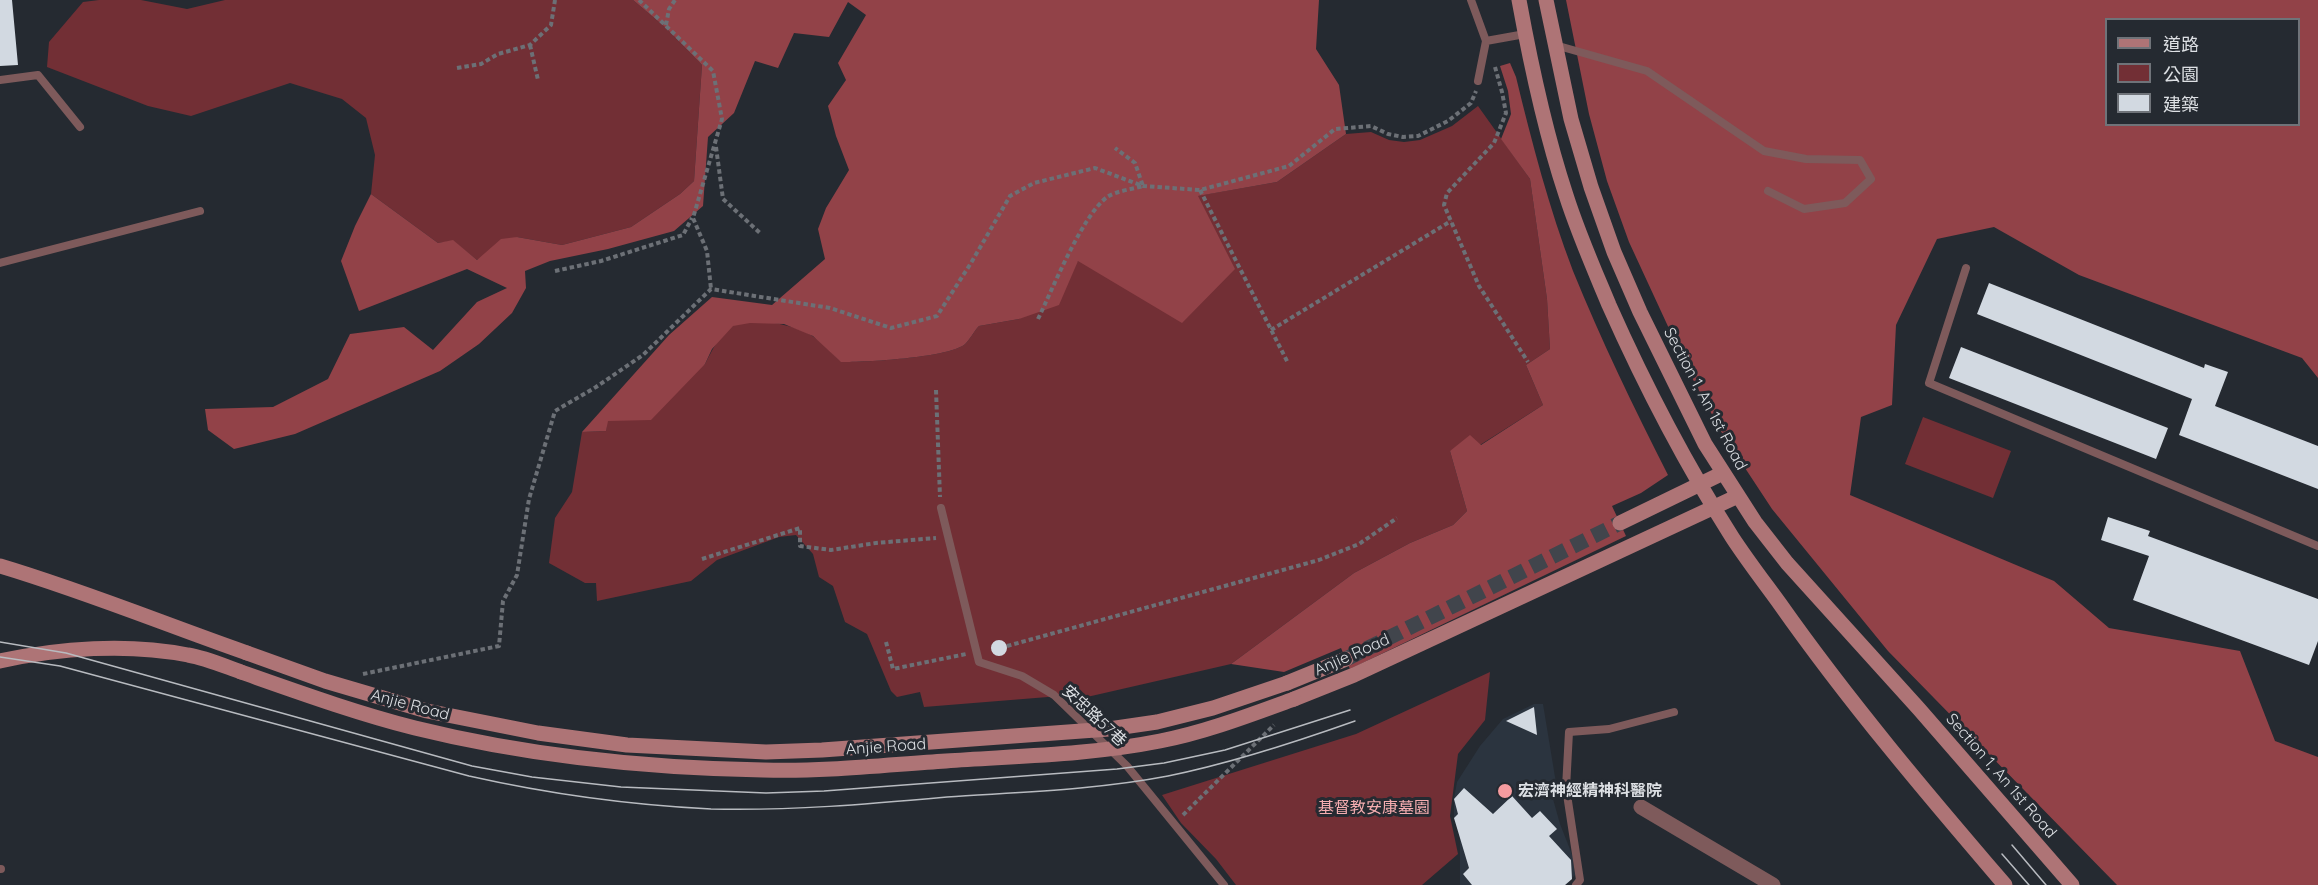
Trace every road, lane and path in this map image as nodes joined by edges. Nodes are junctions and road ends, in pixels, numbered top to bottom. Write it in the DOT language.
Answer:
graph roads {
  1 [pos="555,0"];
  2 [pos="639,0"];
  3 [pos="675,0"];
  4 [pos="1471,0"];
  5 [pos="1519,0"];
  6 [pos="1546,0"];
  7 [pos="666,25"];
  8 [pos="1525,34"];
  9 [pos="1486,41"];
  10 [pos="530,45"];
  11 [pos="1555,45"];
  12 [pos="1559,66"];
  13 [pos="457,68"];
  14 [pos="1533,72"];
  15 [pos="0,80"];
  16 [pos="538,80"];
  17 [pos="1478,81"];
  18 [pos="80,127"];
  19 [pos="715,144"];
  20 [pos="1115,148"];
  21 [pos="1143,186"];
  22 [pos="1200,190"];
  23 [pos="1768,191"];
  24 [pos="200,211"];
  25 [pos="693,218"];
  26 [pos="1451,221"];
  27 [pos="760,233"];
  28 [pos="0,263"];
  29 [pos="1966,268"];
  30 [pos="555,271"];
  31 [pos="711,289"];
  32 [pos="1038,319"];
  33 [pos="1271,330"];
  34 [pos="1528,362"];
  35 [pos="1288,363"];
  36 [pos="936,390"];
  37 [pos="1723,473"];
  38 [pos="1700,484"];
  39 [pos="1738,496"];
  40 [pos="1715,507"];
  41 [pos="940,508"];
  42 [pos="1397,518"];
  43 [pos="1620,524"];
  44 [pos="948,537"];
  45 [pos="2318,546"];
  46 [pos="702,559"];
  47 [pos="0,566"];
  48 [pos="886,642"];
  49 [pos="1007,646"];
  50 [pos="977,652"];
  51 [pos="1346,659"];
  52 [pos="0,661"];
  53 [pos="357,675"];
  54 [pos="1674,712"];
  55 [pos="1274,725"];
  56 [pos="1641,807"];
  57 [pos="1174,824"];
  58 [pos="1578,883"];
  59 [pos="1224,885"];
  60 [pos="1589,885"];
  61 [pos="1773,885"];
  62 [pos="2005,885"];
  63 [pos="2072,885"];
  1 -- 10 [label="path"];
  2 -- 7 [label="path"];
  3 -- 7 [label="path"];
  4 -- 9 [label="lane"];
  5 -- 8 [label="street"];
  6 -- 11 [label="street, Section 1, An 1st Road"];
  7 -- 19 [label="path"];
  8 -- 9 [label="lane"];
  8 -- 14 [label="street"];
  9 -- 17 [label="lane"];
  9 -- 26 [label="path"];
  10 -- 13 [label="path"];
  10 -- 16 [label="path"];
  11 -- 12 [label="street, Section 1, An 1st Road"];
  11 -- 23 [label="lane"];
  12 -- 14 [label="street"];
  12 -- 37 [label="street, Section 1, An 1st Road"];
  14 -- 38 [label="street"];
  15 -- 18 [label="lane"];
  17 -- 22 [label="path"];
  19 -- 25 [label="path"];
  19 -- 27 [label="path"];
  20 -- 21 [label="path"];
  21 -- 22 [label="path"];
  21 -- 31 [label="path"];
  21 -- 32 [label="path"];
  22 -- 33 [label="path"];
  24 -- 28 [label="lane"];
  25 -- 30 [label="path"];
  25 -- 31 [label="path"];
  26 -- 33 [label="path"];
  26 -- 34 [label="path"];
  29 -- 45 [label="lane"];
  31 -- 53 [label="path"];
  33 -- 35 [label="path"];
  36 -- 41 [label="path"];
  37 -- 38 [label="street"];
  37 -- 39 [label="street, Section 1, An 1st Road"];
  38 -- 40 [label="street"];
  38 -- 43 [label="street"];
  39 -- 40 [label="street, Anjie Road"];
  39 -- 63 [label="street, Section 1, An 1st Road"];
  40 -- 52 [label="street, Anjie Road, bridge"];
  40 -- 62 [label="street"];
  41 -- 44 [label="lane"];
  42 -- 49 [label="path"];
  44 -- 46 [label="path"];
  44 -- 50 [label="lane"];
  47 -- 51 [label="street, Anjie Road, bridge"];
  48 -- 50 [label="path"];
  50 -- 57 [label="lane, 安忠路57巷"];
  54 -- 58 [label="lane"];
  55 -- 57 [label="path"];
  56 -- 61 [label="street"];
  57 -- 59 [label="lane, 安忠路57巷"];
  58 -- 60 [label="lane"];
}
